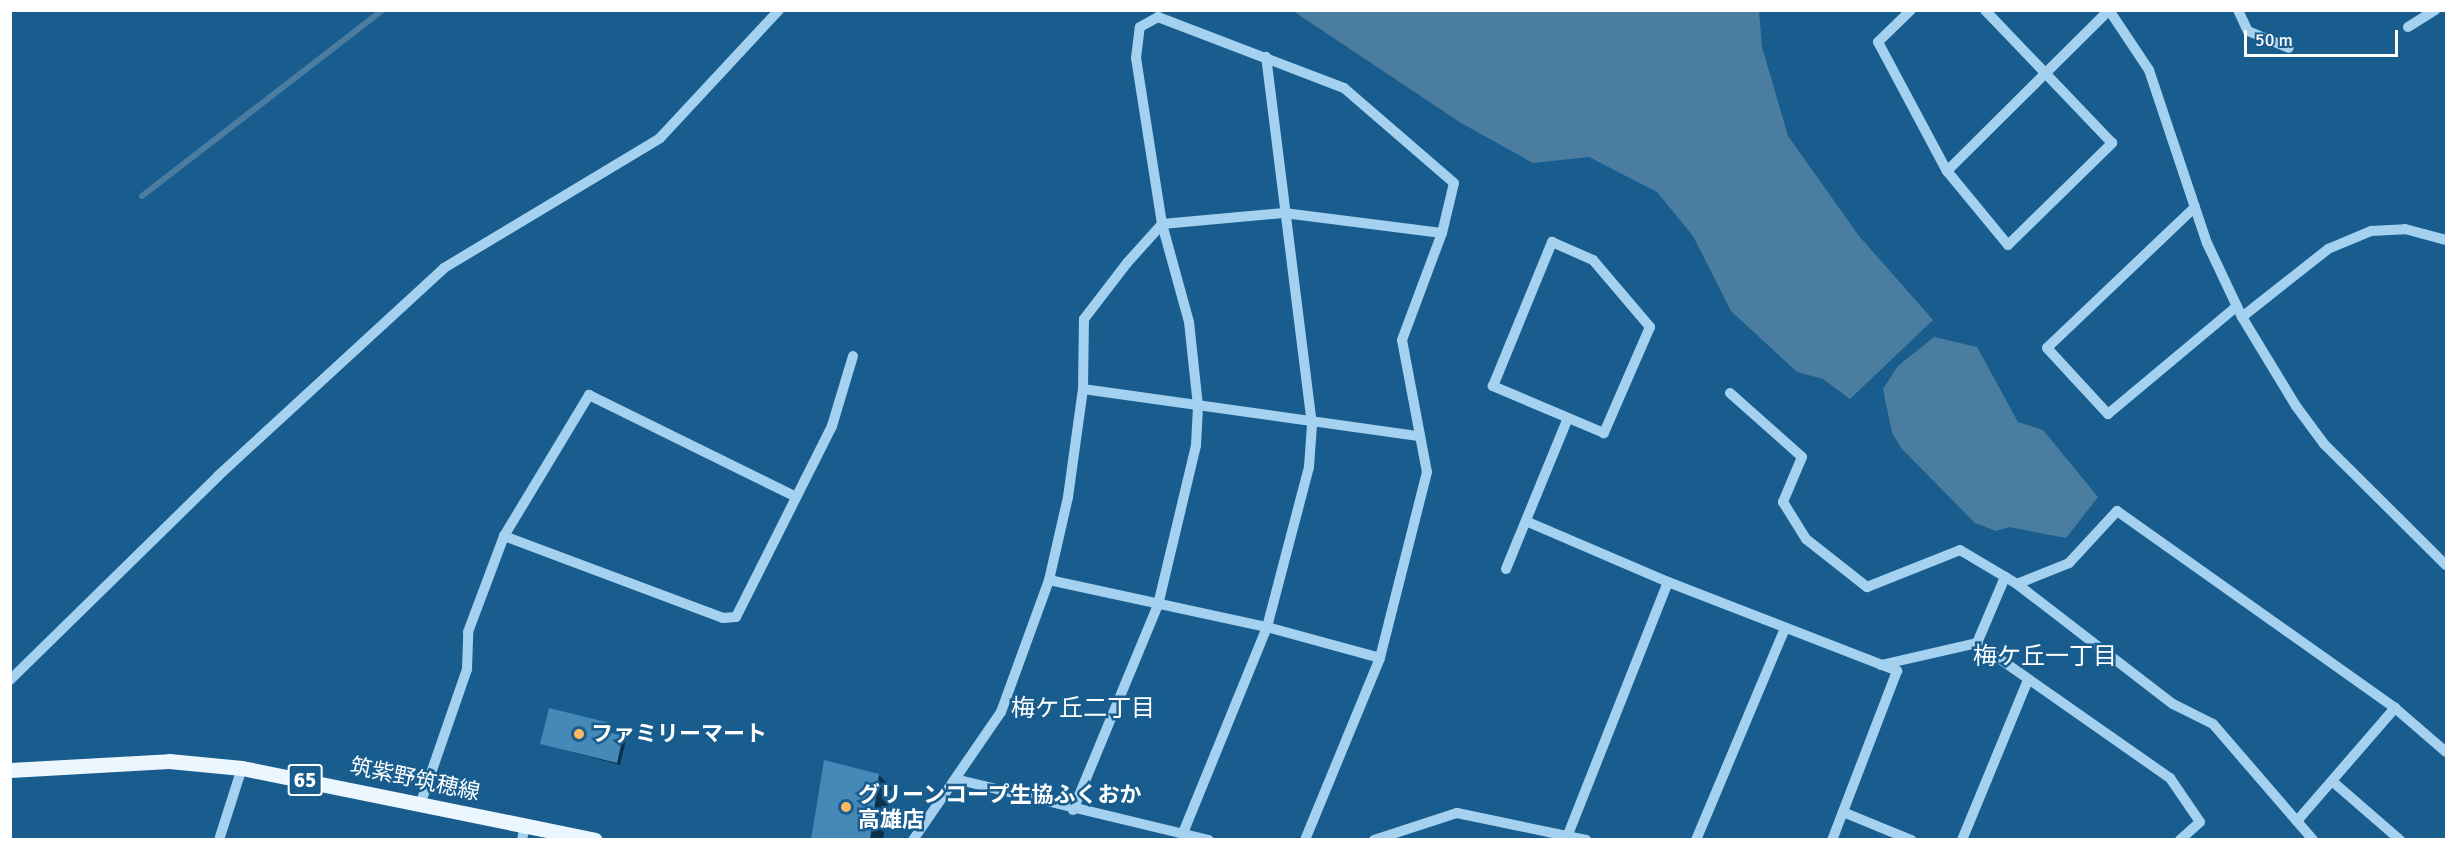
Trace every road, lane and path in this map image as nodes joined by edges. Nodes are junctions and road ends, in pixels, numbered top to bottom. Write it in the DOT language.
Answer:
graph roads {
  1 [pos="779,10"];
  2 [pos="1911,10"];
  3 [pos="1985,10"];
  4 [pos="2109,10"];
  5 [pos="2238,10"];
  6 [pos="2435,10"];
  7 [pos="2408,27"];
  8 [pos="2289,48"];
  9 [pos="1266,57"];
  10 [pos="2045,72"];
  11 [pos="1947,171"];
  12 [pos="2195,207"];
  13 [pos="1284,213"];
  14 [pos="1162,224"];
  15 [pos="1442,233"];
  16 [pos="2446,240"];
  17 [pos="2240,312"];
  18 [pos="853,356"];
  19 [pos="1083,389"];
  20 [pos="1730,393"];
  21 [pos="1198,406"];
  22 [pos="1567,420"];
  23 [pos="1312,425"];
  24 [pos="1417,436"];
  25 [pos="796,497"];
  26 [pos="1528,522"];
  27 [pos="504,536"];
  28 [pos="2446,565"];
  29 [pos="1506,569"];
  30 [pos="2005,577"];
  31 [pos="1048,580"];
  32 [pos="1668,582"];
  33 [pos="2017,584"];
  34 [pos="1158,605"];
  35 [pos="1267,627"];
  36 [pos="1785,628"];
  37 [pos="1977,643"];
  38 [pos="1380,658"];
  39 [pos="1881,665"];
  40 [pos="10,680"];
  41 [pos="2027,682"];
  42 [pos="2395,708"];
  43 [pos="2446,752"];
  44 [pos="242,768"];
  45 [pos="10,770"];
  46 [pos="959,780"];
  47 [pos="2332,781"];
  48 [pos="421,802"];
  49 [pos="1073,810"];
  50 [pos="1844,812"];
  51 [pos="2297,821"];
  52 [pos="524,832"];
  53 [pos="1569,832"];
  54 [pos="1183,833"];
  55 [pos="219,840"];
  56 [pos="595,840"];
  57 [pos="913,840"];
  58 [pos="1209,840"];
  59 [pos="1305,840"];
  60 [pos="1374,840"];
  61 [pos="1586,840"];
  62 [pos="1696,840"];
  63 [pos="1832,840"];
  64 [pos="1911,840"];
  65 [pos="1962,840"];
  66 [pos="2180,840"];
  67 [pos="2313,840"];
  68 [pos="2400,840"];
  1 -- 40 [label="street"];
  2 -- 11 [label="street"];
  3 -- 10 [label="street"];
  4 -- 10 [label="street"];
  4 -- 12 [label="street"];
  5 -- 8 [label="street"];
  6 -- 7 [label="street"];
  9 -- 13 [label="street"];
  9 -- 14 [label="street"];
  9 -- 15 [label="street"];
  10 -- 11 [label="street"];
  10 -- 11 [label="street"];
  12 -- 17 [label="street"];
  12 -- 17 [label="street"];
  13 -- 14 [label="street"];
  13 -- 15 [label="street"];
  13 -- 23 [label="street"];
  14 -- 19 [label="street"];
  14 -- 21 [label="street"];
  15 -- 24 [label="street"];
  16 -- 17 [label="street"];
  17 -- 28 [label="street"];
  18 -- 25 [label="street"];
  19 -- 21 [label="street"];
  19 -- 31 [label="street"];
  20 -- 30 [label="street"];
  21 -- 23 [label="street"];
  21 -- 34 [label="street"];
  22 -- 22 [label="street"];
  22 -- 26 [label="street"];
  23 -- 24 [label="street"];
  23 -- 35 [label="street"];
  24 -- 38 [label="street"];
  25 -- 27 [label="street"];
  25 -- 27 [label="street"];
  26 -- 29 [label="street"];
  26 -- 32 [label="street"];
  27 -- 48 [label="street"];
  30 -- 33 [label="street"];
  30 -- 37 [label="street"];
  31 -- 34 [label="street"];
  31 -- 46 [label="street"];
  32 -- 36 [label="street"];
  32 -- 53 [label="street"];
  33 -- 42 [label="street"];
  33 -- 51 [label="street"];
  34 -- 35 [label="street"];
  34 -- 49 [label="street"];
  35 -- 38 [label="street"];
  35 -- 54 [label="street"];
  36 -- 39 [label="street"];
  36 -- 62 [label="street"];
  37 -- 39 [label="street"];
  37 -- 41 [label="street"];
  38 -- 59 [label="street"];
  39 -- 50 [label="street"];
  41 -- 65 [label="street"];
  41 -- 66 [label="street"];
  42 -- 43 [label="street"];
  42 -- 47 [label="street"];
  44 -- 45 [label="main road, 筑紫野筑穂線 / 65"];
  44 -- 48 [label="main road, 筑紫野筑穂線 / 65"];
  44 -- 55 [label="street"];
  46 -- 49 [label="street"];
  46 -- 57 [label="street"];
  47 -- 51 [label="street"];
  47 -- 68 [label="street"];
  48 -- 52 [label="main road, 筑紫野筑穂線 / 65"];
  49 -- 54 [label="street"];
  50 -- 63 [label="street"];
  50 -- 64 [label="street"];
  51 -- 67 [label="street"];
  52 -- 56 [label="main road, 筑紫野筑穂線 / 65"];
  53 -- 60 [label="street"];
  53 -- 61 [label="street"];
  54 -- 58 [label="street"];
}
